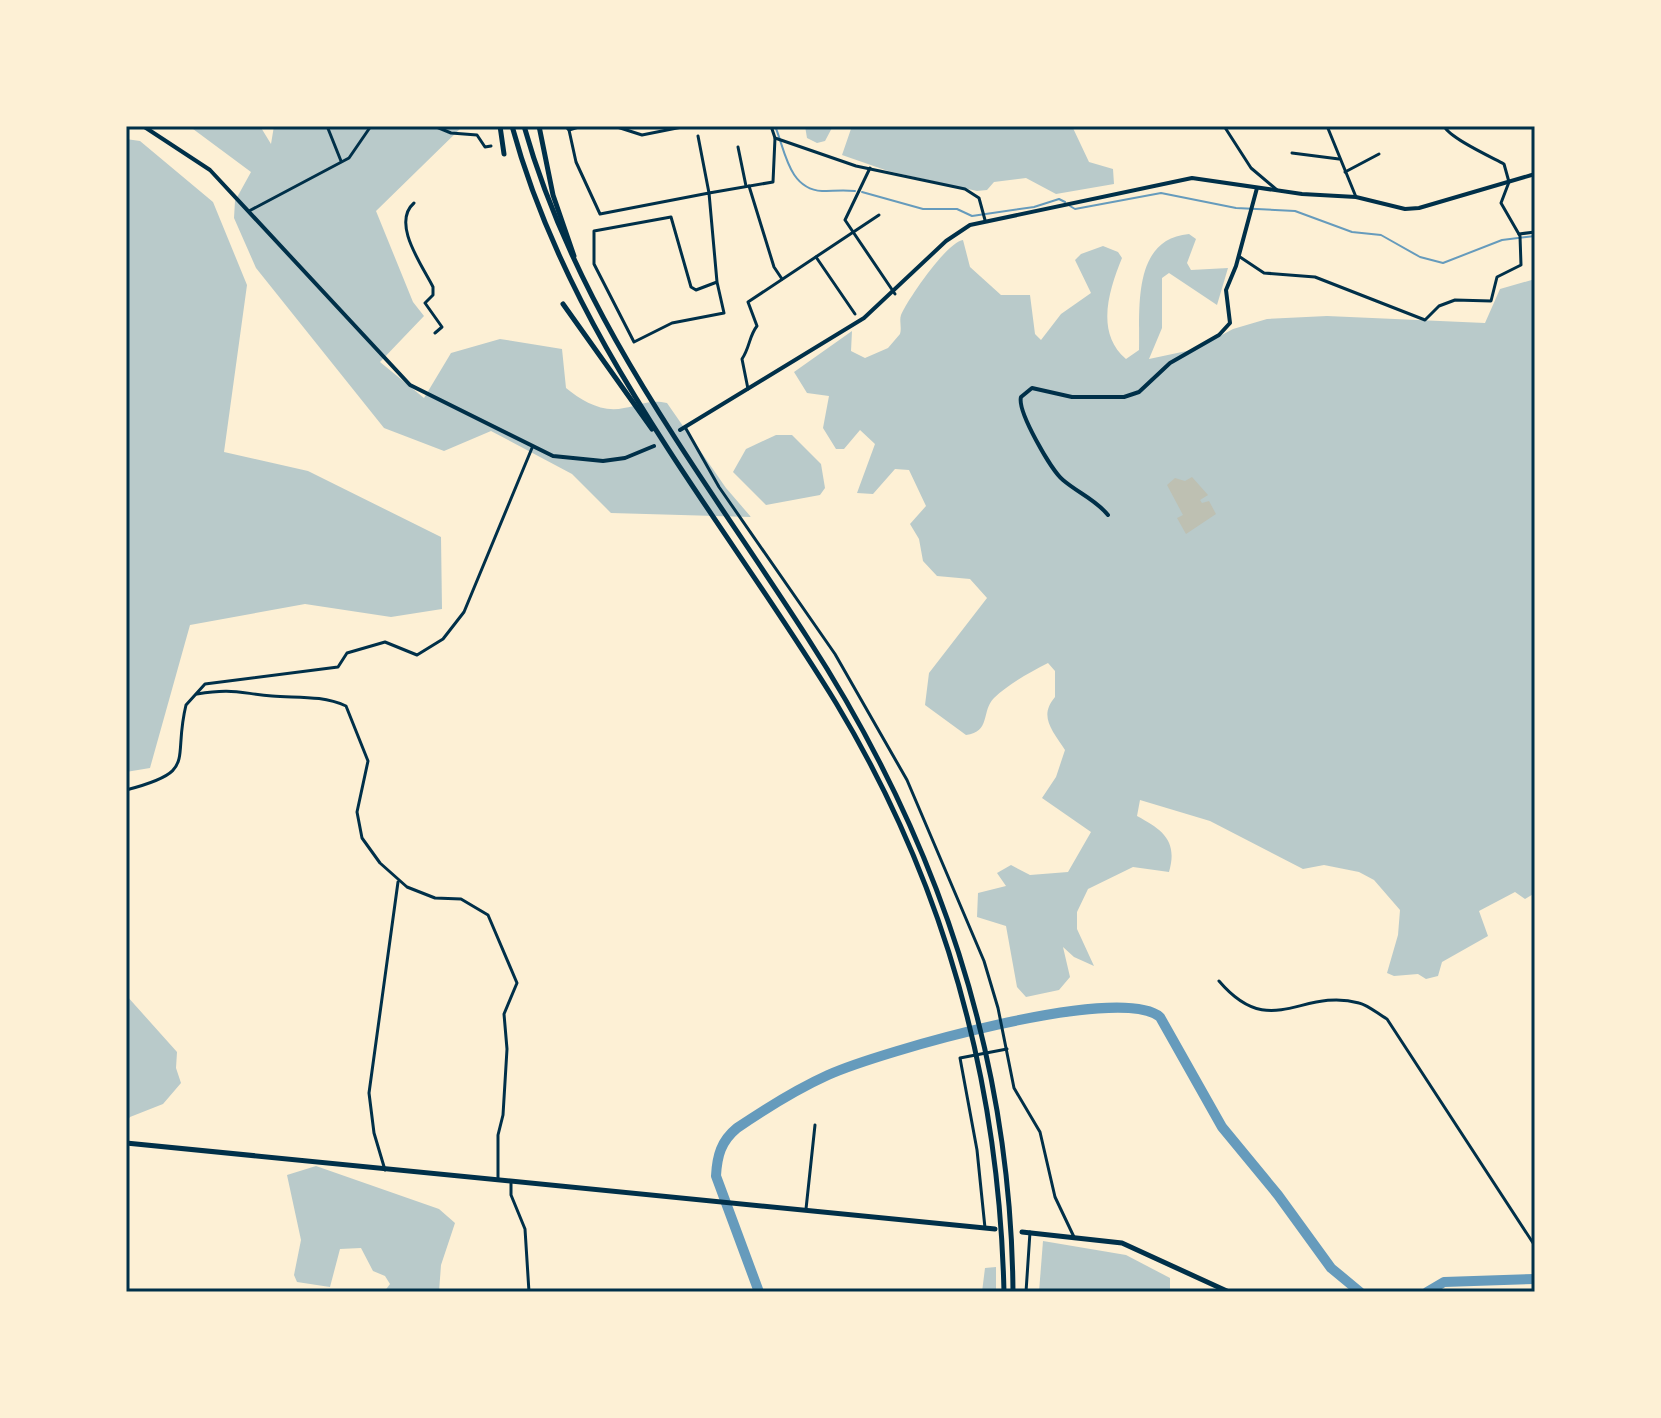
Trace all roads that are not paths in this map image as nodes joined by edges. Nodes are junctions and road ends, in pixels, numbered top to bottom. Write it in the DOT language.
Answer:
graph roads {
  1 [pos="143,126"];
  2 [pos="327,126"];
  3 [pos="371,126"];
  4 [pos="434,126"];
  5 [pos="500,126"];
  6 [pos="512,126"];
  7 [pos="524,126"];
  8 [pos="539,126"];
  9 [pos="565,126"];
  10 [pos="582,126"];
  11 [pos="614,126"];
  12 [pos="687,126"];
  13 [pos="771,126"];
  14 [pos="1224,126"];
  15 [pos="1327,126"];
  16 [pos="1444,126"];
  17 [pos="569,130"];
  18 [pos="698,136"];
  19 [pos="777,138"];
  20 [pos="491,146"];
  21 [pos="738,147"];
  22 [pos="1292,153"];
  23 [pos="504,154"];
  24 [pos="1379,154"];
  25 [pos="1339,159"];
  26 [pos="341,161"];
  27 [pos="870,168"];
  28 [pos="1345,172"];
  29 [pos="1535,174"];
  30 [pos="1509,182"];
  31 [pos="748,186"];
  32 [pos="1257,187"];
  33 [pos="1277,190"];
  34 [pos="709,193"];
  35 [pos="1356,197"];
  36 [pos="414,203"];
  37 [pos="248,211"];
  38 [pos="879,215"];
  39 [pos="985,219"];
  40 [pos="1535,232"];
  41 [pos="852,233"];
  42 [pos="1519,237"];
  43 [pos="1239,256"];
  44 [pos="816,257"];
  45 [pos="782,279"];
  46 [pos="583,282"];
  47 [pos="717,282"];
  48 [pos="895,294"];
  49 [pos="563,304"];
  50 [pos="855,314"];
  51 [pos="435,333"];
  52 [pos="748,389"];
  53 [pos="683,428"];
  54 [pos="654,446"];
  55 [pos="532,448"];
  56 [pos="679,465"];
  57 [pos="1108,515"];
  58 [pos="197,694"];
  59 [pos="126,790"];
  60 [pos="398,881"];
  61 [pos="1219,981"];
  62 [pos="1007,1049"];
  63 [pos="815,1125"];
  64 [pos="126,1143"];
  65 [pos="385,1170"];
  66 [pos="498,1180"];
  67 [pos="512,1181"];
  68 [pos="806,1211"];
  69 [pos="985,1228"];
  70 [pos="995,1229"];
  71 [pos="1022,1232"];
  72 [pos="1030,1232"];
  73 [pos="1074,1237"];
  74 [pos="1535,1246"];
  75 [pos="529,1292"];
  76 [pos="1004,1292"];
  77 [pos="1013,1292"];
  78 [pos="1026,1292"];
  79 [pos="1229,1292"];
  1 -- 37 [label="main road"];
  2 -- 26 [label="street"];
  3 -- 26 [label="street"];
  4 -- 20 [label="street"];
  5 -- 23 [label="highway"];
  6 -- 56 [label="highway"];
  7 -- 46 [label="highway"];
  8 -- 46 [label="highway"];
  9 -- 17 [label="street"];
  10 -- 17 [label="street"];
  11 -- 12 [label="street"];
  13 -- 19 [label="street"];
  14 -- 33 [label="street"];
  15 -- 25 [label="street"];
  16 -- 30 [label="street"];
  17 -- 34 [label="street"];
  18 -- 34 [label="street"];
  19 -- 27 [label="street"];
  19 -- 31 [label="street"];
  21 -- 31 [label="street"];
  22 -- 25 [label="street"];
  24 -- 28 [label="street"];
  25 -- 28 [label="street"];
  26 -- 37 [label="street"];
  27 -- 39 [label="street"];
  27 -- 41 [label="street"];
  28 -- 35 [label="street"];
  29 -- 30 [label="main road"];
  30 -- 35 [label="main road"];
  30 -- 42 [label="street"];
  31 -- 34 [label="street"];
  31 -- 45 [label="street"];
  32 -- 33 [label="main road"];
  32 -- 39 [label="main road"];
  32 -- 43 [label="main road"];
  33 -- 35 [label="main road"];
  34 -- 47 [label="street"];
  36 -- 51 [label="street"];
  37 -- 55 [label="main road"];
  38 -- 41 [label="street"];
  39 -- 48 [label="main road"];
  40 -- 42 [label="street"];
  41 -- 44 [label="street"];
  41 -- 48 [label="street"];
  42 -- 43 [label="street"];
  43 -- 57 [label="main road"];
  44 -- 45 [label="street"];
  44 -- 50 [label="street"];
  45 -- 52 [label="street"];
  46 -- 77 [label="highway"];
  47 -- 47 [label="street"];
  48 -- 52 [label="main road"];
  49 -- 56 [label="highway"];
  52 -- 53 [label="main road"];
  53 -- 62 [label="street"];
  54 -- 55 [label="main road"];
  55 -- 58 [label="street"];
  56 -- 76 [label="highway"];
  58 -- 59 [label="street"];
  58 -- 60 [label="street"];
  60 -- 65 [label="street"];
  60 -- 66 [label="street"];
  61 -- 74 [label="street"];
  62 -- 69 [label="street"];
  62 -- 73 [label="street"];
  63 -- 68 [label="street"];
  64 -- 65 [label="highway"];
  65 -- 66 [label="highway"];
  66 -- 67 [label="highway"];
  67 -- 68 [label="highway"];
  67 -- 75 [label="street"];
  68 -- 69 [label="highway"];
  69 -- 70 [label="highway"];
  71 -- 72 [label="highway"];
  72 -- 73 [label="highway"];
  72 -- 78 [label="street"];
  73 -- 79 [label="highway"];
}
